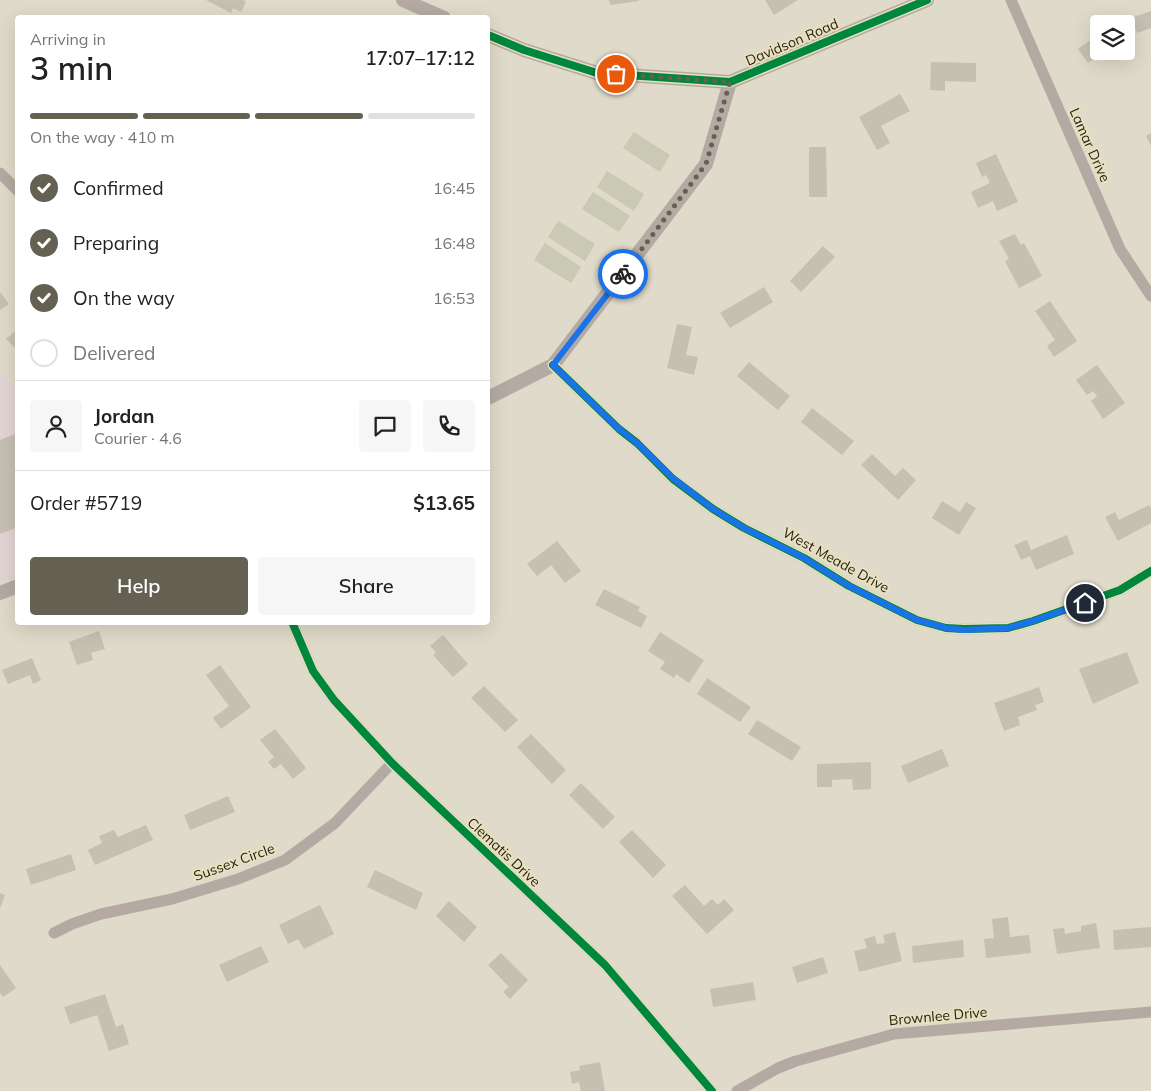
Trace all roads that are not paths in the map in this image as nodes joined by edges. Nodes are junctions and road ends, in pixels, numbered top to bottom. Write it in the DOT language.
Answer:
graph roads {
  1 [pos="403,0"];
  2 [pos="927,0"];
  3 [pos="1011,0"];
  4 [pos="437,15"];
  5 [pos="490,36"];
  6 [pos="730,82"];
  7 [pos="0,173"];
  8 [pos="15,188"];
  9 [pos="1151,296"];
  10 [pos="553,365"];
  11 [pos="490,397"];
  12 [pos="1151,571"];
  13 [pos="15,587"];
  14 [pos="0,593"];
  15 [pos="293,625"];
  16 [pos="392,763"];
  17 [pos="54,933"];
  18 [pos="1151,1012"];
  19 [pos="712,1091"];
  20 [pos="737,1091"];
  1 -- 4 [label="street"];
  2 -- 6 [label="street, Davidson Road"];
  3 -- 9 [label="street, Lamar Drive"];
  5 -- 6 [label="street, Davidson Road"];
  6 -- 10 [label="street"];
  7 -- 8 [label="street"];
  10 -- 11 [label="street"];
  10 -- 12 [label="street, West Meade Drive"];
  13 -- 14 [label="street"];
  15 -- 16 [label="street, Clematis Drive"];
  16 -- 17 [label="street, Sussex Circle"];
  16 -- 19 [label="street, Clematis Drive"];
  18 -- 20 [label="street, Brownlee Drive"];
}
